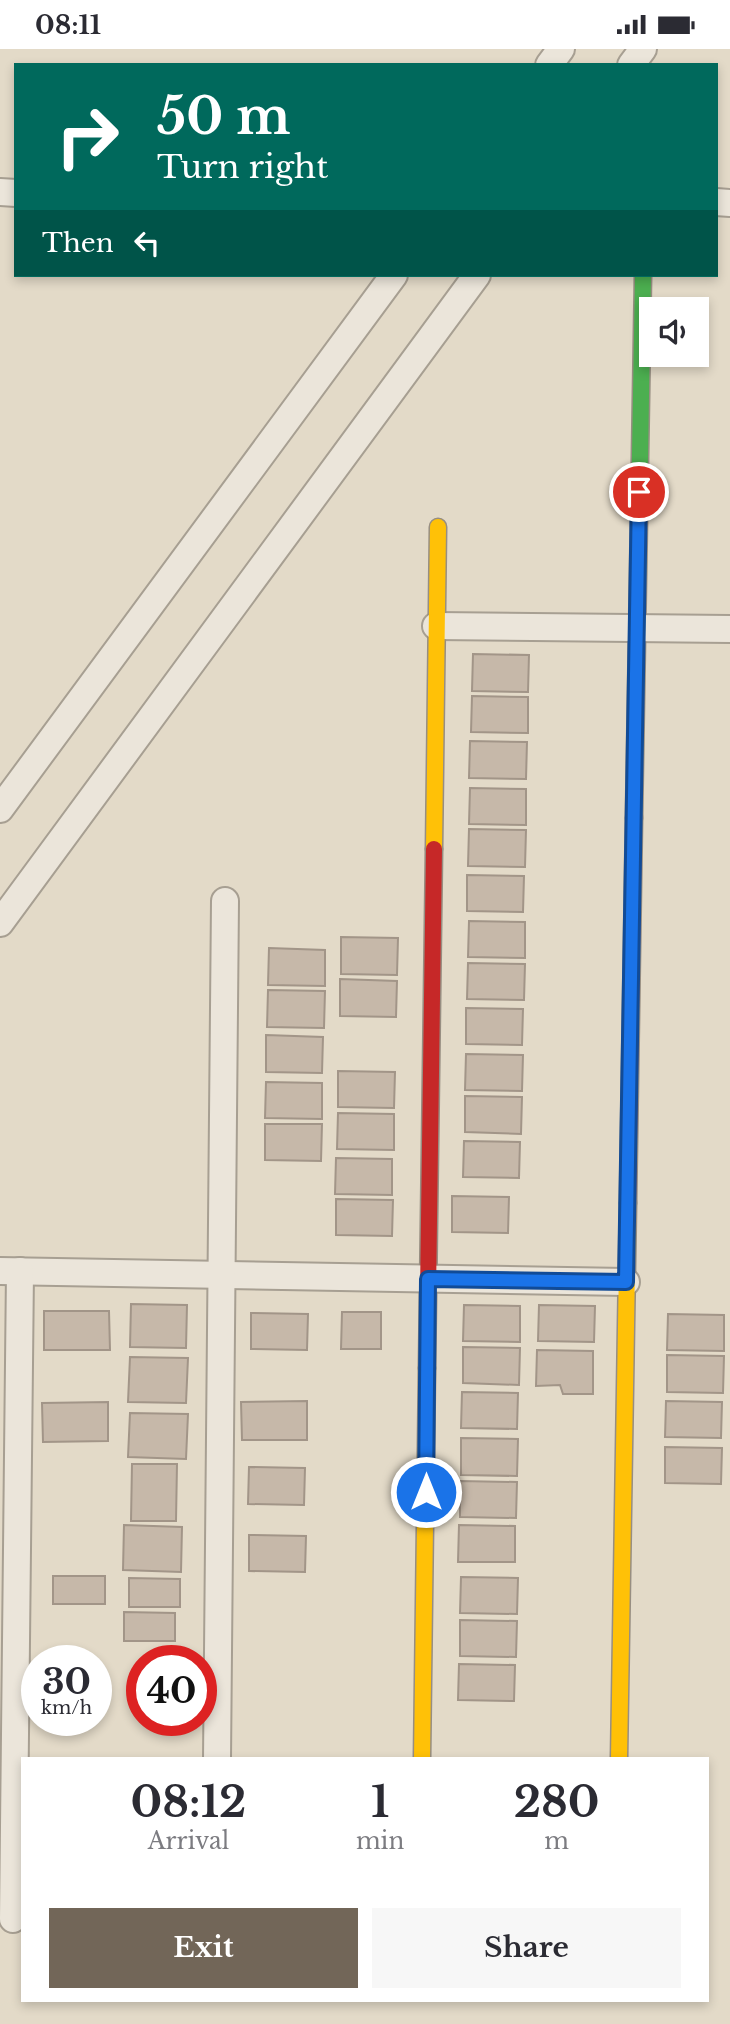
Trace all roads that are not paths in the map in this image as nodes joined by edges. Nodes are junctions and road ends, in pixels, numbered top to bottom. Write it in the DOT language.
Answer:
graph roads {
  1 [pos="393,277"];
  2 [pos="476,277"];
  3 [pos="643,277"];
  4 [pos="438,527"];
  5 [pos="436,626"];
  6 [pos="637,628"];
  7 [pos="730,629"];
  8 [pos="0,809"];
  9 [pos="225,901"];
  10 [pos="0,923"];
  11 [pos="10,1271"];
  12 [pos="221,1275"];
  13 [pos="428,1279"];
  14 [pos="626,1282"];
  15 [pos="217,1757"];
  16 [pos="422,1757"];
  17 [pos="619,1757"];
  18 [pos="13,1919"];
  1 -- 8 [label="street"];
  2 -- 10 [label="street"];
  3 -- 6 [label="street"];
  4 -- 5 [label="street"];
  5 -- 6 [label="street"];
  5 -- 13 [label="street"];
  6 -- 7 [label="street"];
  6 -- 14 [label="street"];
  9 -- 12 [label="street"];
  11 -- 12 [label="street"];
  11 -- 18 [label="street"];
  12 -- 13 [label="street"];
  12 -- 15 [label="street"];
  13 -- 14 [label="street"];
  13 -- 16 [label="street"];
  14 -- 17 [label="street"];
}
